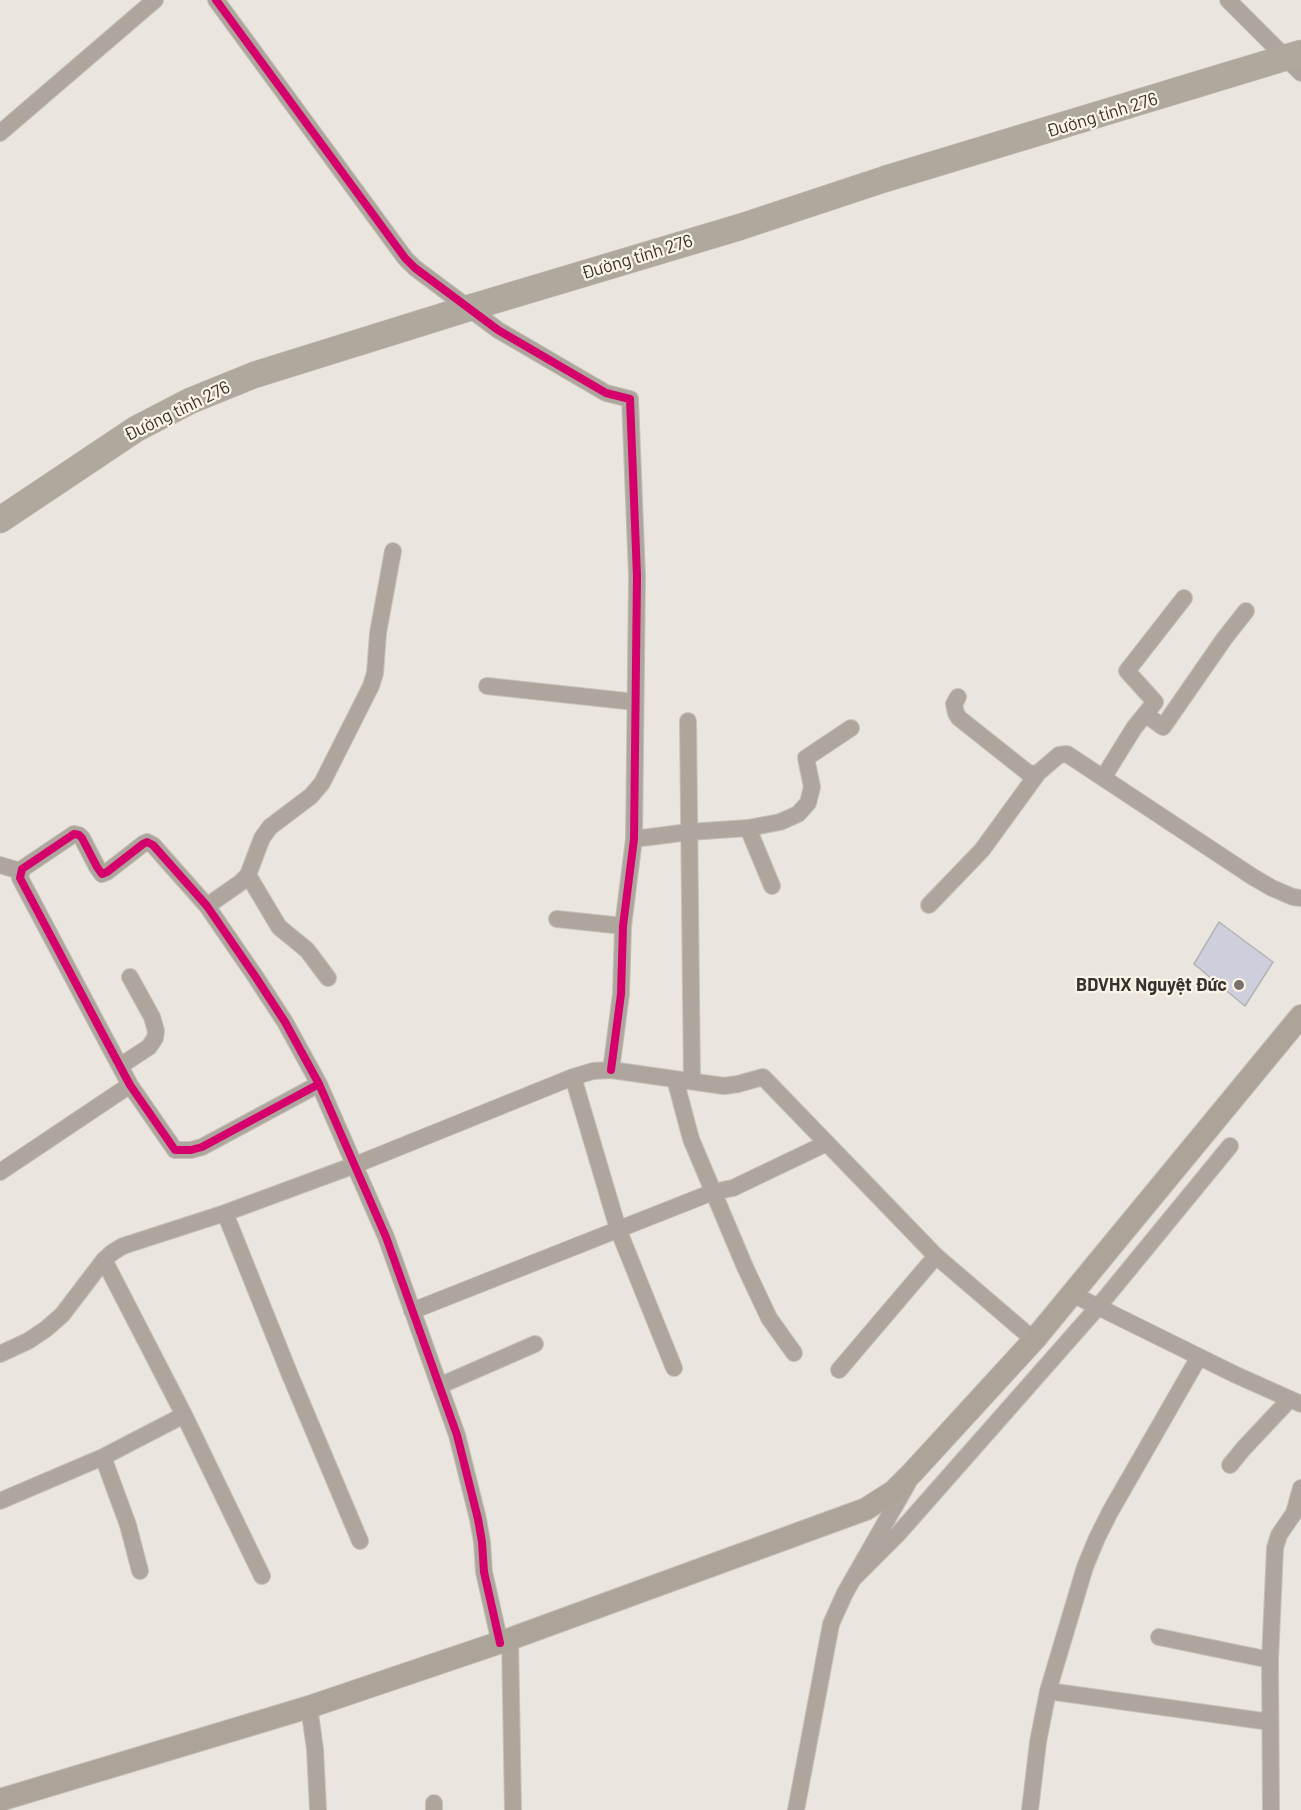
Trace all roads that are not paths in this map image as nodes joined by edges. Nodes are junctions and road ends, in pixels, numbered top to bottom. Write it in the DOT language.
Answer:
graph roads {
  1 [pos="155,0"];
  2 [pos="216,0"];
  3 [pos="1228,0"];
  4 [pos="1296,61"];
  5 [pos="0,133"];
  6 [pos="469,308"];
  7 [pos="0,520"];
  8 [pos="393,552"];
  9 [pos="1184,598"];
  10 [pos="1246,611"];
  11 [pos="486,686"];
  12 [pos="958,697"];
  13 [pos="635,702"];
  14 [pos="1145,714"];
  15 [pos="688,721"];
  16 [pos="851,728"];
  17 [pos="1038,773"];
  18 [pos="1103,778"];
  19 [pos="748,828"];
  20 [pos="689,832"];
  21 [pos="634,839"];
  22 [pos="0,865"];
  23 [pos="20,871"];
  24 [pos="248,875"];
  25 [pos="772,886"];
  26 [pos="1301,898"];
  27 [pos="929,905"];
  28 [pos="207,906"];
  29 [pos="556,920"];
  30 [pos="623,926"];
  31 [pos="130,977"];
  32 [pos="328,978"];
  33 [pos="1301,1016"];
  34 [pos="120,1066"];
  35 [pos="610,1070"];
  36 [pos="573,1077"];
  37 [pos="683,1080"];
  38 [pos="319,1084"];
  39 [pos="130,1085"];
  40 [pos="827,1143"];
  41 [pos="1230,1146"];
  42 [pos="356,1165"];
  43 [pos="0,1172"];
  44 [pos="713,1192"];
  45 [pos="225,1213"];
  46 [pos="618,1229"];
  47 [pos="936,1256"];
  48 [pos="104,1260"];
  49 [pos="1072,1294"];
  50 [pos="1098,1307"];
  51 [pos="412,1311"];
  52 [pos="1034,1340"];
  53 [pos="535,1344"];
  54 [pos="794,1353"];
  55 [pos="0,1354"];
  56 [pos="1199,1357"];
  57 [pos="675,1368"];
  58 [pos="839,1370"];
  59 [pos="439,1386"];
  60 [pos="1295,1402"];
  61 [pos="184,1415"];
  62 [pos="103,1457"];
  63 [pos="1230,1465"];
  64 [pos="912,1473"];
  65 [pos="1301,1488"];
  66 [pos="0,1501"];
  67 [pos="360,1541"];
  68 [pos="140,1571"];
  69 [pos="262,1576"];
  70 [pos="854,1578"];
  71 [pos="1159,1637"];
  72 [pos="505,1641"];
  73 [pos="1269,1660"];
  74 [pos="1048,1691"];
  75 [pos="309,1707"];
  76 [pos="1270,1722"];
  77 [pos="0,1800"];
  78 [pos="318,1810"];
  79 [pos="513,1810"];
  80 [pos="796,1810"];
  81 [pos="1030,1810"];
  82 [pos="1271,1810"];
  1 -- 5 [label="street"];
  2 -- 6 [label="street"];
  3 -- 4 [label="street"];
  4 -- 6 [label="main road, Đường tỉnh 276"];
  6 -- 7 [label="main road, Đường tỉnh 276"];
  6 -- 13 [label="street"];
  8 -- 24 [label="street"];
  9 -- 14 [label="street"];
  10 -- 14 [label="street"];
  11 -- 13 [label="street"];
  12 -- 17 [label="street"];
  13 -- 21 [label="street"];
  14 -- 18 [label="street"];
  15 -- 20 [label="street"];
  16 -- 19 [label="street"];
  17 -- 18 [label="street"];
  17 -- 27 [label="street"];
  18 -- 26 [label="street"];
  19 -- 20 [label="street"];
  19 -- 25 [label="street"];
  20 -- 21 [label="street"];
  20 -- 37 [label="street"];
  21 -- 30 [label="street"];
  22 -- 23 [label="street"];
  23 -- 28 [label="street"];
  23 -- 34 [label="street"];
  24 -- 28 [label="street"];
  24 -- 32 [label="street"];
  28 -- 38 [label="street"];
  29 -- 30 [label="street"];
  30 -- 35 [label="street"];
  31 -- 34 [label="street"];
  33 -- 49 [label="main road"];
  34 -- 39 [label="street"];
  35 -- 36 [label="street"];
  35 -- 37 [label="street"];
  36 -- 42 [label="street"];
  36 -- 46 [label="street"];
  37 -- 40 [label="street"];
  37 -- 44 [label="street"];
  38 -- 39 [label="street"];
  38 -- 42 [label="street"];
  39 -- 43 [label="street"];
  40 -- 44 [label="street"];
  40 -- 47 [label="street"];
  41 -- 50 [label="street"];
  42 -- 45 [label="street"];
  42 -- 51 [label="street"];
  44 -- 46 [label="street"];
  44 -- 54 [label="street"];
  45 -- 48 [label="street"];
  45 -- 67 [label="street"];
  46 -- 51 [label="street"];
  46 -- 57 [label="street"];
  47 -- 52 [label="street"];
  47 -- 58 [label="street"];
  48 -- 55 [label="street"];
  48 -- 61 [label="street"];
  49 -- 50 [label="street"];
  49 -- 52 [label="main road"];
  50 -- 56 [label="street"];
  50 -- 70 [label="street"];
  51 -- 59 [label="street"];
  52 -- 64 [label="main road"];
  53 -- 59 [label="street"];
  56 -- 60 [label="street"];
  56 -- 74 [label="street"];
  59 -- 72 [label="street"];
  60 -- 63 [label="street"];
  61 -- 62 [label="street"];
  61 -- 69 [label="street"];
  62 -- 66 [label="street"];
  62 -- 68 [label="street"];
  64 -- 70 [label="street"];
  64 -- 72 [label="main road"];
  65 -- 73 [label="street"];
  70 -- 80 [label="street"];
  71 -- 73 [label="street"];
  72 -- 75 [label="main road"];
  72 -- 79 [label="street"];
  73 -- 76 [label="street"];
  74 -- 76 [label="street"];
  74 -- 81 [label="street"];
  75 -- 77 [label="main road"];
  75 -- 78 [label="street"];
  76 -- 82 [label="street"];
}
